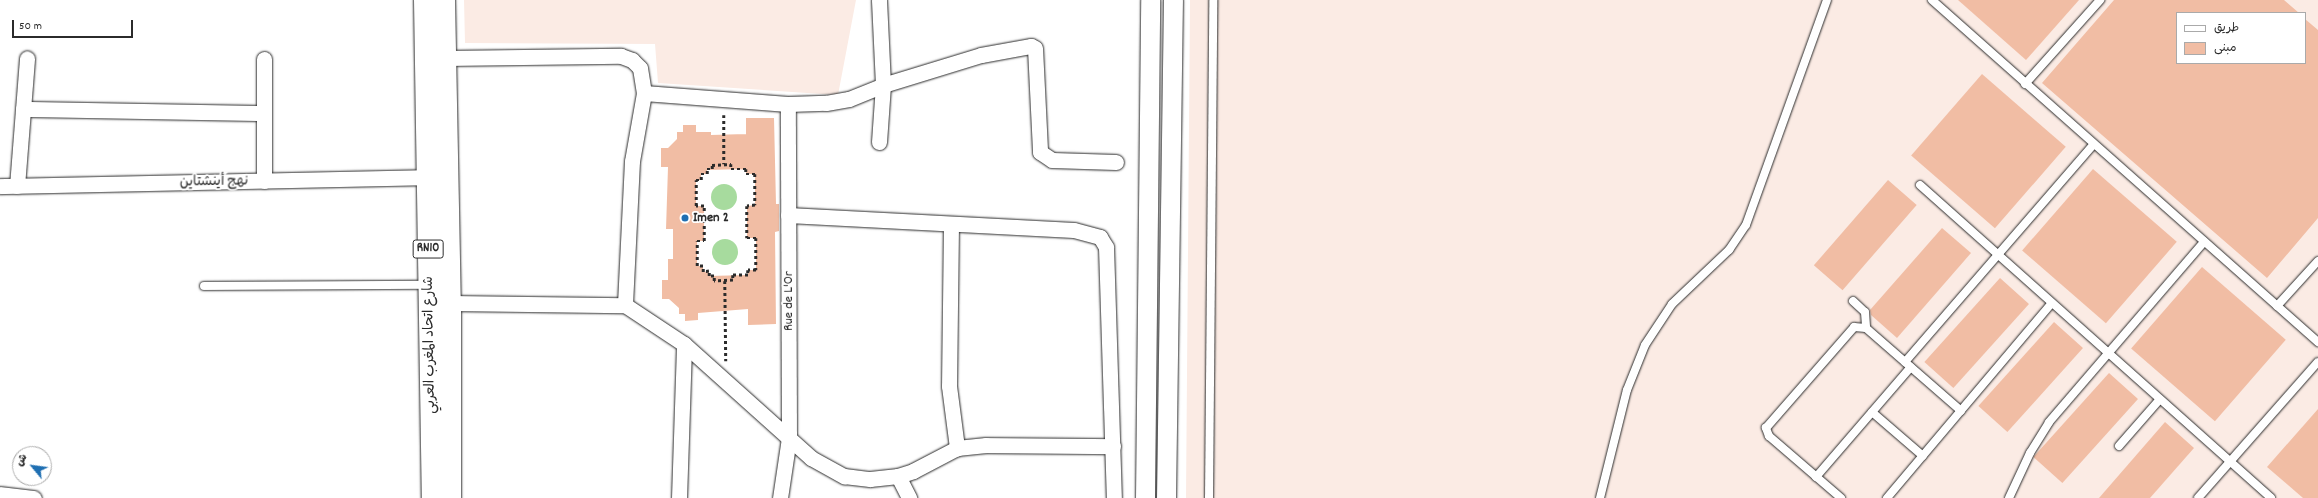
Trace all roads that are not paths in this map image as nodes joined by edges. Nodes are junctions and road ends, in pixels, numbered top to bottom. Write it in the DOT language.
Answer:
graph roads {
  1 [pos="425,0"];
  2 [pos="444,0"];
  3 [pos="879,0"];
  4 [pos="1150,0"];
  5 [pos="1173,0"];
  6 [pos="1213,0"];
  7 [pos="1827,0"];
  8 [pos="1932,0"];
  9 [pos="2100,0"];
  10 [pos="27,58"];
  11 [pos="445,58"];
  12 [pos="264,59"];
  13 [pos="2025,84"];
  14 [pos="883,85"];
  15 [pos="644,93"];
  16 [pos="788,104"];
  17 [pos="23,108"];
  18 [pos="264,113"];
  19 [pos="879,142"];
  20 [pos="2093,145"];
  21 [pos="1116,162"];
  22 [pos="427,177"];
  23 [pos="264,182"];
  24 [pos="1920,185"];
  25 [pos="0,186"];
  26 [pos="17,186"];
  27 [pos="788,215"];
  28 [pos="951,224"];
  29 [pos="2204,242"];
  30 [pos="1998,254"];
  31 [pos="2318,261"];
  32 [pos="429,285"];
  33 [pos="204,286"];
  34 [pos="1853,301"];
  35 [pos="450,303"];
  36 [pos="2052,303"];
  37 [pos="625,305"];
  38 [pos="2277,306"];
  39 [pos="1866,328"];
  40 [pos="2318,342"];
  41 [pos="684,344"];
  42 [pos="2107,352"];
  43 [pos="2318,362"];
  44 [pos="1908,364"];
  45 [pos="2160,399"];
  46 [pos="1961,411"];
  47 [pos="1872,412"];
  48 [pos="789,438"];
  49 [pos="1113,446"];
  50 [pos="2119,446"];
  51 [pos="958,448"];
  52 [pos="1923,456"];
  53 [pos="2230,461"];
  54 [pos="898,476"];
  55 [pos="1816,477"];
  56 [pos="0,494"];
  57 [pos="34,498"];
  58 [pos="433,498"];
  59 [pos="450,498"];
  60 [pos="679,498"];
  61 [pos="780,498"];
  62 [pos="909,498"];
  63 [pos="1114,498"];
  64 [pos="1145,498"];
  65 [pos="1166,498"];
  66 [pos="1208,498"];
  67 [pos="1600,498"];
  68 [pos="1841,498"];
  69 [pos="1887,498"];
  70 [pos="2009,498"];
  71 [pos="2198,498"];
  72 [pos="2271,498"];
  1 -- 22 [label="main road, شارع اتحاد المغرب العربي / RN10"];
  2 -- 11 [label="main road, شارع اتحاد المغرب العربي / RN10"];
  3 -- 14 [label="street"];
  4 -- 64 [label="street"];
  5 -- 65 [label="street"];
  6 -- 66 [label="lane"];
  7 -- 67 [label="lane"];
  8 -- 13 [label="lane"];
  9 -- 13 [label="lane"];
  10 -- 17 [label="street"];
  11 -- 15 [label="street"];
  11 -- 35 [label="main road, شارع اتحاد المغرب العربي / RN10"];
  12 -- 18 [label="street"];
  13 -- 20 [label="lane"];
  14 -- 16 [label="street"];
  14 -- 19 [label="street"];
  14 -- 21 [label="street"];
  15 -- 16 [label="street"];
  15 -- 37 [label="street"];
  16 -- 27 [label="street, Rue de L'Or"];
  17 -- 18 [label="street"];
  17 -- 26 [label="street"];
  18 -- 23 [label="street"];
  20 -- 29 [label="lane"];
  20 -- 30 [label="lane"];
  22 -- 23 [label="street, نهج أينشتاين"];
  22 -- 32 [label="main road, شارع اتحاد المغرب العربي / RN10"];
  23 -- 26 [label="street, نهج أينشتاين"];
  24 -- 30 [label="lane"];
  25 -- 26 [label="street, نهج أينشتاين"];
  27 -- 28 [label="street"];
  27 -- 48 [label="street, Rue de L'Or"];
  28 -- 49 [label="street"];
  28 -- 51 [label="street"];
  29 -- 38 [label="lane"];
  29 -- 42 [label="lane"];
  30 -- 36 [label="lane"];
  30 -- 44 [label="lane"];
  31 -- 38 [label="lane"];
  32 -- 33 [label="lane"];
  32 -- 58 [label="main road, شارع اتحاد المغرب العربي / RN10"];
  34 -- 39 [label="lane"];
  35 -- 37 [label="street"];
  35 -- 59 [label="main road, شارع اتحاد المغرب العربي / RN10"];
  36 -- 42 [label="lane"];
  36 -- 46 [label="lane"];
  37 -- 41 [label="street"];
  38 -- 40 [label="lane"];
  39 -- 44 [label="lane"];
  39 -- 55 [label="lane"];
  41 -- 48 [label="street"];
  41 -- 60 [label="street"];
  42 -- 45 [label="lane"];
  42 -- 70 [label="lane"];
  43 -- 53 [label="lane"];
  44 -- 46 [label="lane"];
  44 -- 47 [label="lane"];
  45 -- 50 [label="lane"];
  45 -- 53 [label="lane"];
  46 -- 52 [label="lane"];
  47 -- 52 [label="lane"];
  47 -- 55 [label="lane"];
  48 -- 54 [label="street"];
  48 -- 61 [label="street, Rue de L'Or"];
  49 -- 51 [label="street"];
  49 -- 63 [label="street"];
  51 -- 54 [label="street"];
  52 -- 69 [label="lane"];
  53 -- 71 [label="lane"];
  53 -- 72 [label="lane"];
  54 -- 62 [label="street"];
  55 -- 68 [label="lane"];
  56 -- 57 [label="street"];
}
